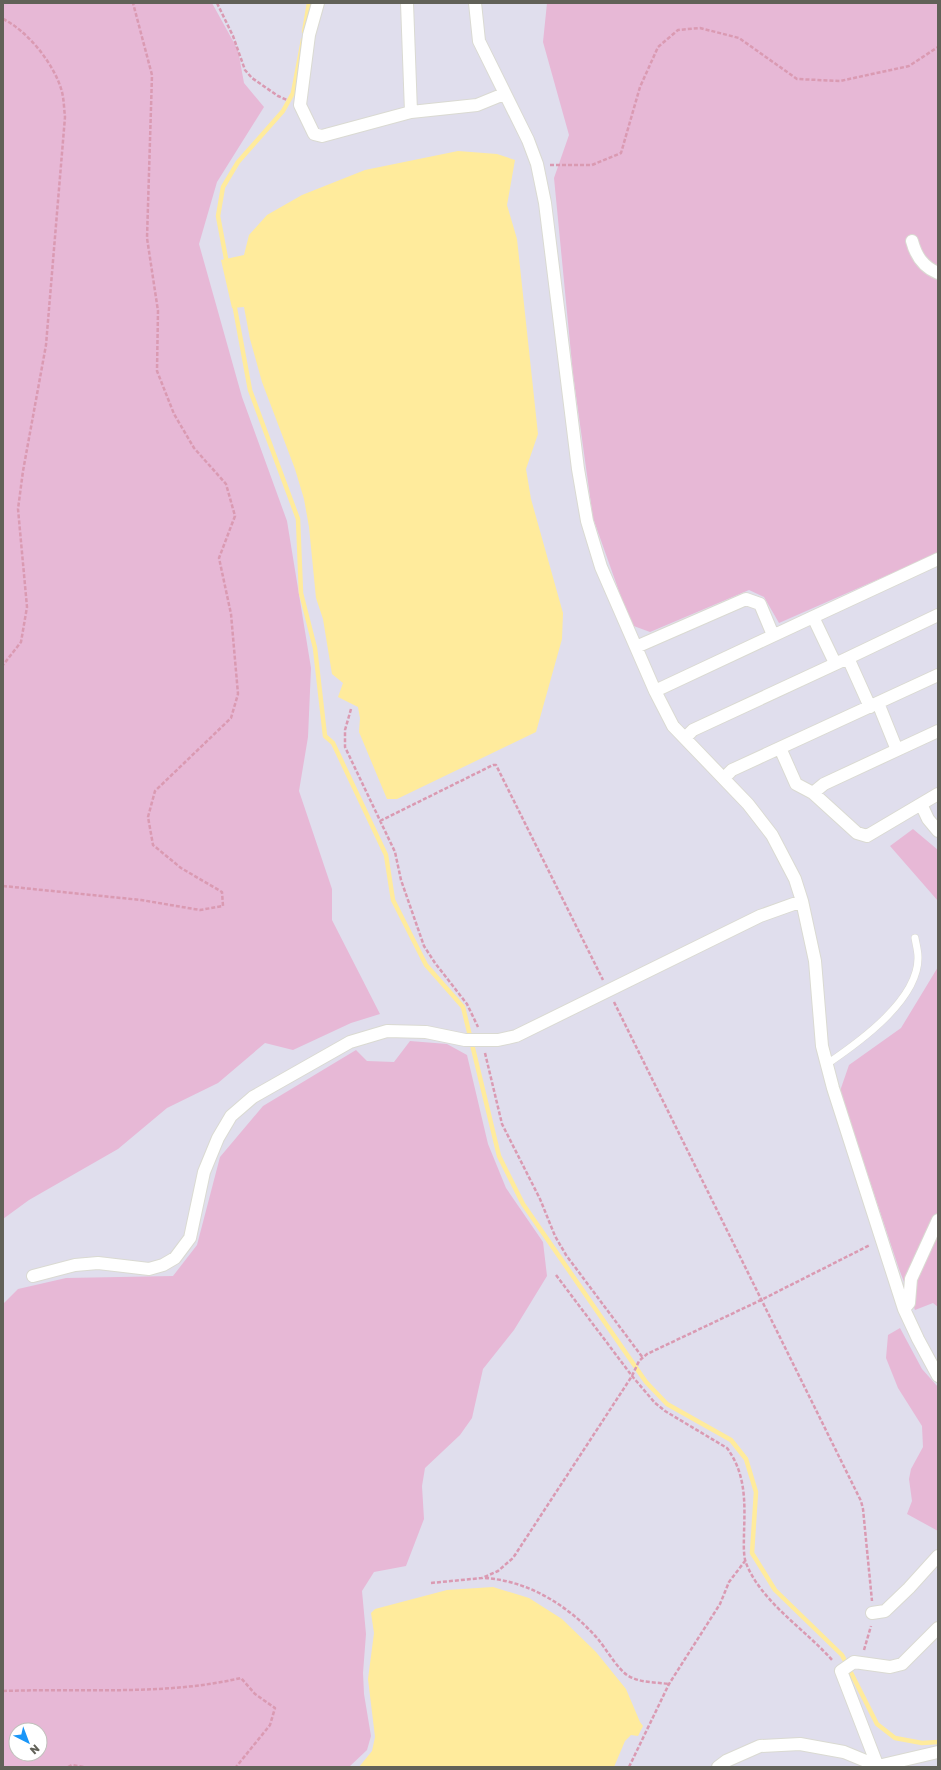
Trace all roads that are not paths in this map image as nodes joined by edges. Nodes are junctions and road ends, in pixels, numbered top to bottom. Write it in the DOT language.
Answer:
graph roads {
  1 [pos="318,3"];
  2 [pos="407,3"];
  3 [pos="475,3"];
  4 [pos="504,94"];
  5 [pos="411,112"];
  6 [pos="912,241"];
  7 [pos="938,273"];
  8 [pos="938,559"];
  9 [pos="938,615"];
  10 [pos="813,617"];
  11 [pos="773,635"];
  12 [pos="636,647"];
  13 [pos="848,658"];
  14 [pos="836,663"];
  15 [pos="938,675"];
  16 [pos="655,691"];
  17 [pos="874,705"];
  18 [pos="938,731"];
  19 [pos="686,737"];
  20 [pos="780,748"];
  21 [pos="897,750"];
  22 [pos="724,778"];
  23 [pos="813,793"];
  24 [pos="938,794"];
  25 [pos="921,804"];
  26 [pos="938,832"];
  27 [pos="802,902"];
  28 [pos="915,938"];
  29 [pos="827,1064"];
  30 [pos="938,1220"];
  31 [pos="33,1276"];
  32 [pos="904,1309"];
  33 [pos="938,1376"];
  34 [pos="938,1556"];
  35 [pos="872,1613"];
  36 [pos="938,1628"];
  37 [pos="938,1752"];
  38 [pos="878,1766"];
  39 [pos="718,1767"];
  1 -- 5 [label="street"];
  2 -- 5 [label="street"];
  3 -- 4 [label="street"];
  4 -- 5 [label="street"];
  4 -- 12 [label="street"];
  6 -- 7 [label="street"];
  8 -- 10 [label="street"];
  9 -- 13 [label="street"];
  10 -- 11 [label="street"];
  10 -- 14 [label="street"];
  11 -- 12 [label="street"];
  11 -- 16 [label="street"];
  12 -- 16 [label="street"];
  13 -- 14 [label="street"];
  13 -- 17 [label="street"];
  14 -- 19 [label="street"];
  15 -- 17 [label="street"];
  16 -- 19 [label="street"];
  17 -- 20 [label="street"];
  17 -- 21 [label="street"];
  18 -- 21 [label="street"];
  19 -- 22 [label="street"];
  20 -- 22 [label="street"];
  20 -- 23 [label="street"];
  21 -- 23 [label="street"];
  22 -- 27 [label="street"];
  23 -- 25 [label="street"];
  24 -- 25 [label="street"];
  25 -- 26 [label="street"];
  27 -- 29 [label="street"];
  27 -- 31 [label="street"];
  28 -- 29 [label="lane"];
  29 -- 32 [label="street"];
  30 -- 32 [label="street"];
  32 -- 33 [label="street"];
  34 -- 35 [label="street"];
  36 -- 38 [label="street"];
  37 -- 38 [label="street"];
  38 -- 39 [label="street"];
}
